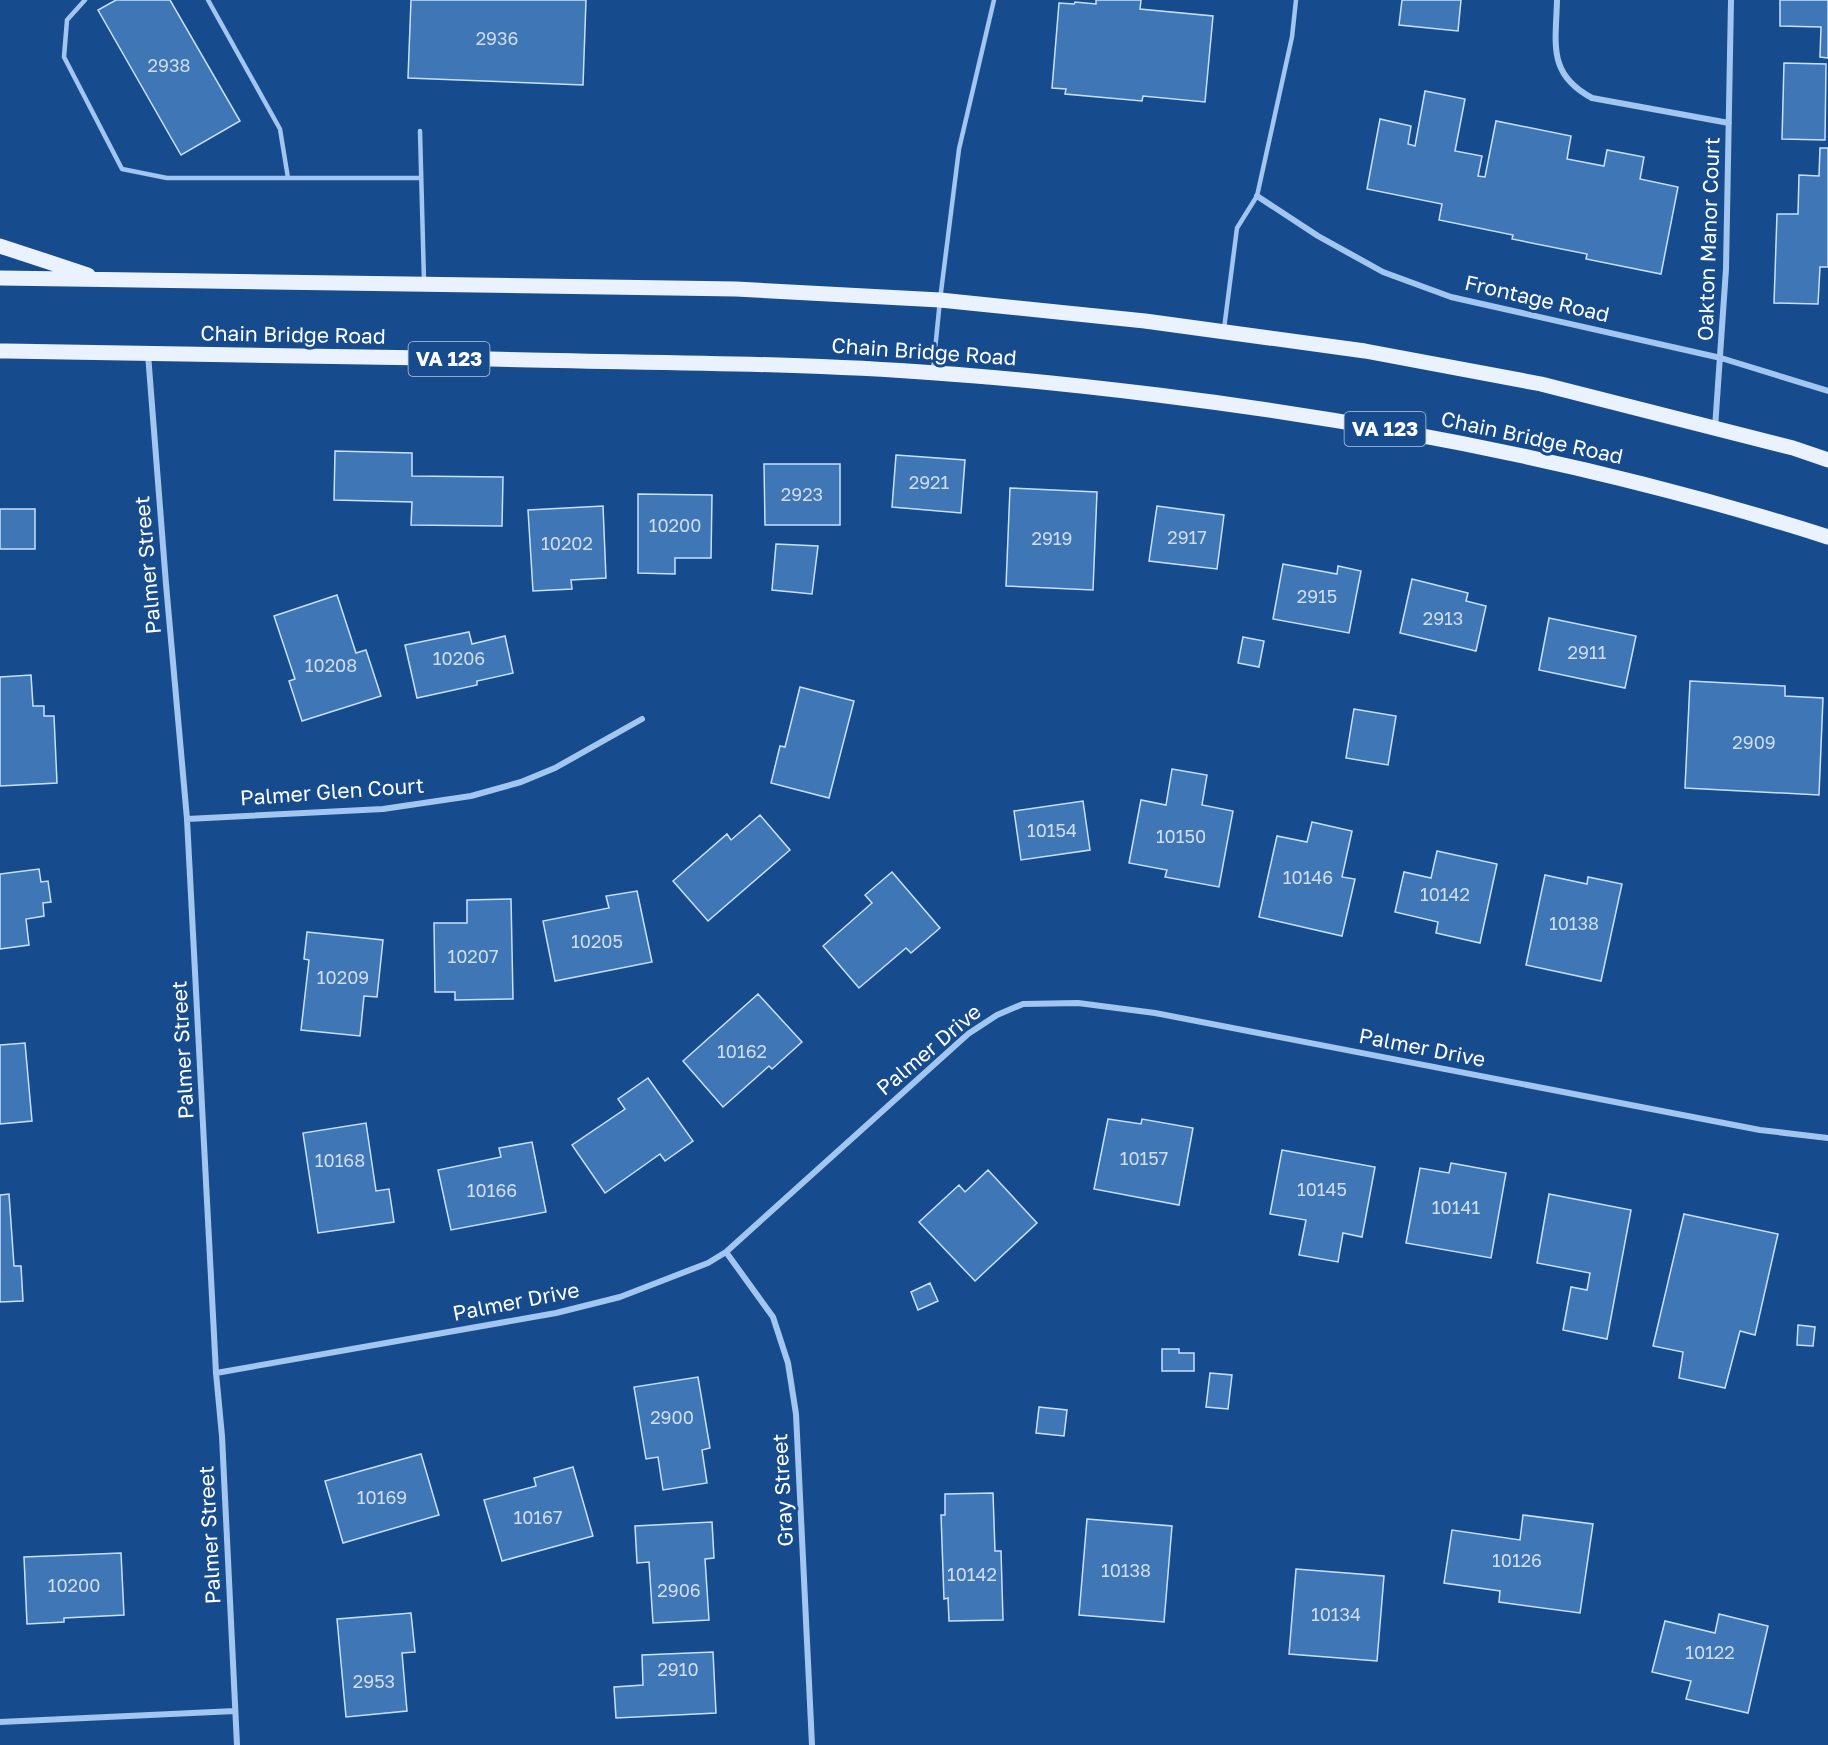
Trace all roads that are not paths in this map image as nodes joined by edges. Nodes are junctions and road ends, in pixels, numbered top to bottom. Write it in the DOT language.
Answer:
graph roads {
  1 [pos="85,0"];
  2 [pos="208,0"];
  3 [pos="994,0"];
  4 [pos="1296,0"];
  5 [pos="1557,0"];
  6 [pos="1731,0"];
  7 [pos="1729,123"];
  8 [pos="420,131"];
  9 [pos="288,178"];
  10 [pos="421,178"];
  11 [pos="1257,196"];
  12 [pos="0,246"];
  13 [pos="0,278"];
  14 [pos="99,279"];
  15 [pos="425,285"];
  16 [pos="940,300"];
  17 [pos="1223,332"];
  18 [pos="0,351"];
  19 [pos="147,353"];
  20 [pos="1721,358"];
  21 [pos="933,372"];
  22 [pos="1828,391"];
  23 [pos="1715,429"];
  24 [pos="1828,460"];
  25 [pos="1828,537"];
  26 [pos="642,719"];
  27 [pos="187,819"];
  28 [pos="1828,1138"];
  29 [pos="726,1252"];
  30 [pos="216,1373"];
  31 [pos="235,1711"];
  32 [pos="0,1722"];
  33 [pos="237,1745"];
  34 [pos="812,1745"];
  1 -- 9 [label="lane"];
  2 -- 9 [label="lane"];
  3 -- 16 [label="lane"];
  4 -- 11 [label="lane"];
  5 -- 7 [label="street, Oakton Manor Court"];
  6 -- 7 [label="street"];
  7 -- 20 [label="street, Oakton Manor Court"];
  8 -- 10 [label="lane"];
  9 -- 10 [label="lane"];
  10 -- 15 [label="lane"];
  11 -- 17 [label="lane"];
  11 -- 20 [label="street, Frontage Road"];
  12 -- 14 [label="main road"];
  13 -- 14 [label="main road"];
  14 -- 15 [label="main road"];
  15 -- 16 [label="main road"];
  16 -- 17 [label="main road"];
  16 -- 21 [label="lane"];
  17 -- 23 [label="main road"];
  18 -- 19 [label="main road, Chain Bridge Road / VA 123"];
  19 -- 21 [label="main road, Chain Bridge Road / VA 123"];
  19 -- 27 [label="street, Palmer Street"];
  20 -- 22 [label="street, Frontage Road"];
  20 -- 23 [label="street, Oakton Manor Court"];
  21 -- 25 [label="main road, Chain Bridge Road / VA 123"];
  23 -- 24 [label="main road"];
  26 -- 27 [label="street, Palmer Glen Court"];
  27 -- 30 [label="street, Palmer Street"];
  28 -- 29 [label="street, Palmer Drive"];
  29 -- 30 [label="street, Palmer Drive"];
  29 -- 34 [label="street, Gray Street"];
  30 -- 31 [label="street, Palmer Street"];
  31 -- 32 [label="street"];
  31 -- 33 [label="street, Palmer Street"];
}
